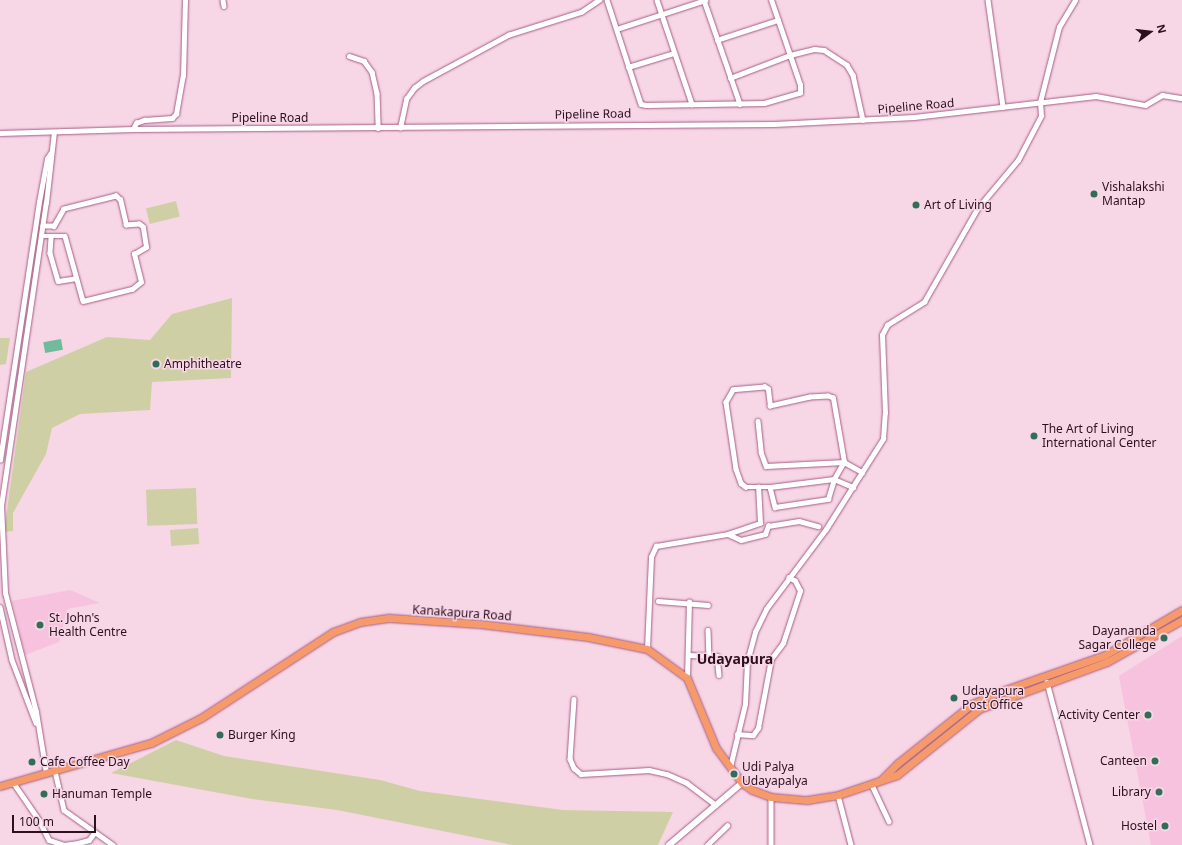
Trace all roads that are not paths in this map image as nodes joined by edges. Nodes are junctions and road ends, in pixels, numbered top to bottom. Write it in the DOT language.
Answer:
graph roads {
  1 [pos="185,0"];
  2 [pos="223,0"];
  3 [pos="599,0"];
  4 [pos="607,0"];
  5 [pos="657,0"];
  6 [pos="704,0"];
  7 [pos="772,0"];
  8 [pos="988,0"];
  9 [pos="1075,0"];
  10 [pos="224,6"];
  11 [pos="661,15"];
  12 [pos="778,20"];
  13 [pos="617,30"];
  14 [pos="717,40"];
  15 [pos="674,53"];
  16 [pos="790,55"];
  17 [pos="349,56"];
  18 [pos="628,67"];
  19 [pos="730,78"];
  20 [pos="1182,98"];
  21 [pos="1040,102"];
  22 [pos="692,104"];
  23 [pos="740,104"];
  24 [pos="1003,107"];
  25 [pos="863,120"];
  26 [pos="378,128"];
  27 [pos="400,128"];
  28 [pos="133,129"];
  29 [pos="54,132"];
  30 [pos="0,133"];
  31 [pos="50,154"];
  32 [pos="43,226"];
  33 [pos="41,236"];
  34 [pos="50,238"];
  35 [pos="76,278"];
  36 [pos="758,421"];
  37 [pos="0,460"];
  38 [pos="844,462"];
  39 [pos="862,472"];
  40 [pos="834,479"];
  41 [pos="758,487"];
  42 [pos="770,487"];
  43 [pos="853,487"];
  44 [pos="818,526"];
  45 [pos="728,534"];
  46 [pos="1,544"];
  47 [pos="789,578"];
  48 [pos="658,601"];
  49 [pos="689,602"];
  50 [pos="708,605"];
  51 [pos="0,606"];
  52 [pos="1182,610"];
  53 [pos="1182,620"];
  54 [pos="708,630"];
  55 [pos="647,649"];
  56 [pos="688,655"];
  57 [pos="709,656"];
  58 [pos="21,657"];
  59 [pos="12,660"];
  60 [pos="719,675"];
  61 [pos="1045,676"];
  62 [pos="687,678"];
  63 [pos="1048,685"];
  64 [pos="574,699"];
  65 [pos="964,715"];
  66 [pos="37,724"];
  67 [pos="737,734"];
  68 [pos="729,769"];
  69 [pos="55,771"];
  70 [pos="46,773"];
  71 [pos="13,782"];
  72 [pos="742,783"];
  73 [pos="872,785"];
  74 [pos="0,786"];
  75 [pos="838,795"];
  76 [pos="771,797"];
  77 [pos="716,805"];
  78 [pos="889,822"];
  79 [pos="727,826"];
  80 [pos="94,833"];
  81 [pos="49,840"];
  82 [pos="46,845"];
  83 [pos="113,845"];
  84 [pos="669,845"];
  85 [pos="707,845"];
  86 [pos="771,845"];
  87 [pos="851,845"];
  88 [pos="1090,845"];
  1 -- 28 [label="street"];
  2 -- 10 [label="street"];
  3 -- 27 [label="street"];
  4 -- 13 [label="street"];
  5 -- 11 [label="street"];
  6 -- 11 [label="street"];
  6 -- 14 [label="street"];
  7 -- 12 [label="street"];
  8 -- 24 [label="street"];
  9 -- 21 [label="street"];
  11 -- 13 [label="street"];
  11 -- 15 [label="street"];
  12 -- 14 [label="street"];
  12 -- 16 [label="street"];
  13 -- 18 [label="street"];
  14 -- 19 [label="street"];
  15 -- 18 [label="street"];
  15 -- 22 [label="street"];
  16 -- 19 [label="street"];
  16 -- 23 [label="street"];
  16 -- 25 [label="street"];
  17 -- 26 [label="street"];
  18 -- 22 [label="street"];
  19 -- 23 [label="street"];
  20 -- 21 [label="street, Pipeline Road"];
  21 -- 24 [label="street, Pipeline Road"];
  21 -- 39 [label="street"];
  22 -- 23 [label="street"];
  24 -- 25 [label="street, Pipeline Road"];
  25 -- 27 [label="street, Pipeline Road"];
  26 -- 27 [label="street, Pipeline Road"];
  26 -- 28 [label="street, Pipeline Road"];
  28 -- 29 [label="street, Pipeline Road"];
  29 -- 30 [label="street, Pipeline Road"];
  29 -- 31 [label="street"];
  31 -- 32 [label="street"];
  31 -- 37 [label="street"];
  32 -- 33 [label="street"];
  32 -- 35 [label="street"];
  33 -- 34 [label="street"];
  33 -- 46 [label="street"];
  34 -- 35 [label="street"];
  34 -- 35 [label="street"];
  36 -- 38 [label="street"];
  38 -- 39 [label="street"];
  38 -- 40 [label="street"];
  38 -- 41 [label="street"];
  39 -- 43 [label="street"];
  40 -- 42 [label="street"];
  40 -- 42 [label="street"];
  40 -- 43 [label="street"];
  41 -- 42 [label="street"];
  41 -- 45 [label="street"];
  43 -- 47 [label="street"];
  44 -- 45 [label="street"];
  45 -- 55 [label="street"];
  46 -- 58 [label="street"];
  47 -- 67 [label="street"];
  47 -- 67 [label="street"];
  48 -- 49 [label="street"];
  49 -- 50 [label="street"];
  49 -- 56 [label="street"];
  51 -- 59 [label="street"];
  52 -- 61 [label="highway"];
  53 -- 63 [label="highway"];
  54 -- 57 [label="street"];
  55 -- 62 [label="highway, Kanakapura Road"];
  55 -- 69 [label="highway, Kanakapura Road"];
  56 -- 57 [label="street"];
  56 -- 62 [label="street"];
  57 -- 60 [label="street"];
  58 -- 59 [label="street"];
  58 -- 66 [label="street"];
  59 -- 66 [label="street"];
  61 -- 63 [label="street"];
  61 -- 65 [label="highway"];
  62 -- 68 [label="highway"];
  63 -- 65 [label="highway"];
  63 -- 88 [label="street"];
  64 -- 77 [label="street"];
  65 -- 73 [label="highway"];
  66 -- 70 [label="street"];
  67 -- 68 [label="street"];
  68 -- 72 [label="highway"];
  69 -- 70 [label="highway, Kanakapura Road"];
  69 -- 80 [label="street"];
  70 -- 71 [label="highway, Kanakapura Road"];
  71 -- 74 [label="highway, Kanakapura Road"];
  71 -- 81 [label="street"];
  72 -- 76 [label="highway"];
  72 -- 77 [label="street"];
  73 -- 75 [label="highway"];
  73 -- 78 [label="street"];
  75 -- 76 [label="highway"];
  75 -- 87 [label="street"];
  76 -- 86 [label="street"];
  77 -- 84 [label="street"];
  79 -- 85 [label="street"];
  80 -- 81 [label="street"];
  80 -- 83 [label="street"];
  81 -- 82 [label="street"];
}
